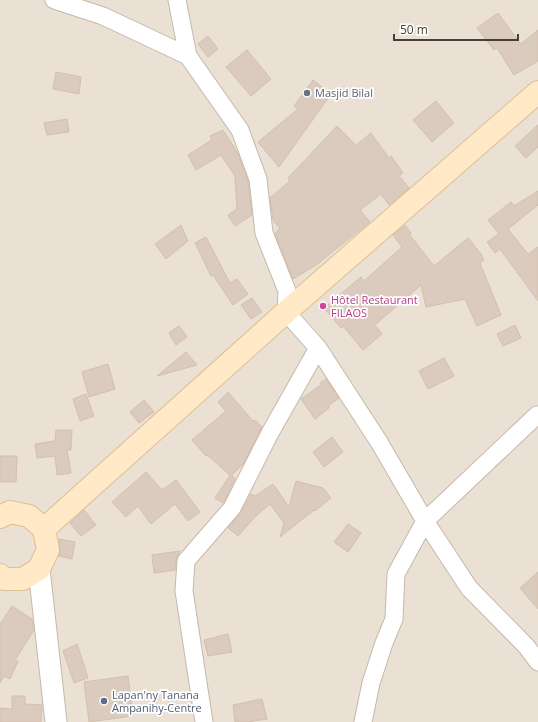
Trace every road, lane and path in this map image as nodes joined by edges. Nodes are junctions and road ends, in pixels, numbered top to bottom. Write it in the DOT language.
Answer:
graph roads {
  1 [pos="54,0"];
  2 [pos="177,0"];
  3 [pos="188,56"];
  4 [pos="538,92"];
  5 [pos="286,312"];
  6 [pos="318,348"];
  7 [pos="537,415"];
  8 [pos="0,517"];
  9 [pos="425,521"];
  10 [pos="44,530"];
  11 [pos="39,569"];
  12 [pos="1,580"];
  13 [pos="538,662"];
  14 [pos="56,722"];
  15 [pos="204,722"];
  16 [pos="363,722"];
  1 -- 3 [label="street"];
  2 -- 3 [label="street"];
  3 -- 5 [label="street"];
  4 -- 5 [label="main road"];
  5 -- 6 [label="street"];
  5 -- 10 [label="main road"];
  6 -- 9 [label="street"];
  6 -- 15 [label="street"];
  7 -- 9 [label="street"];
  8 -- 10 [label="main road"];
  9 -- 13 [label="street"];
  9 -- 16 [label="street"];
  10 -- 11 [label="main road"];
  11 -- 12 [label="main road"];
  11 -- 14 [label="street"];
}
